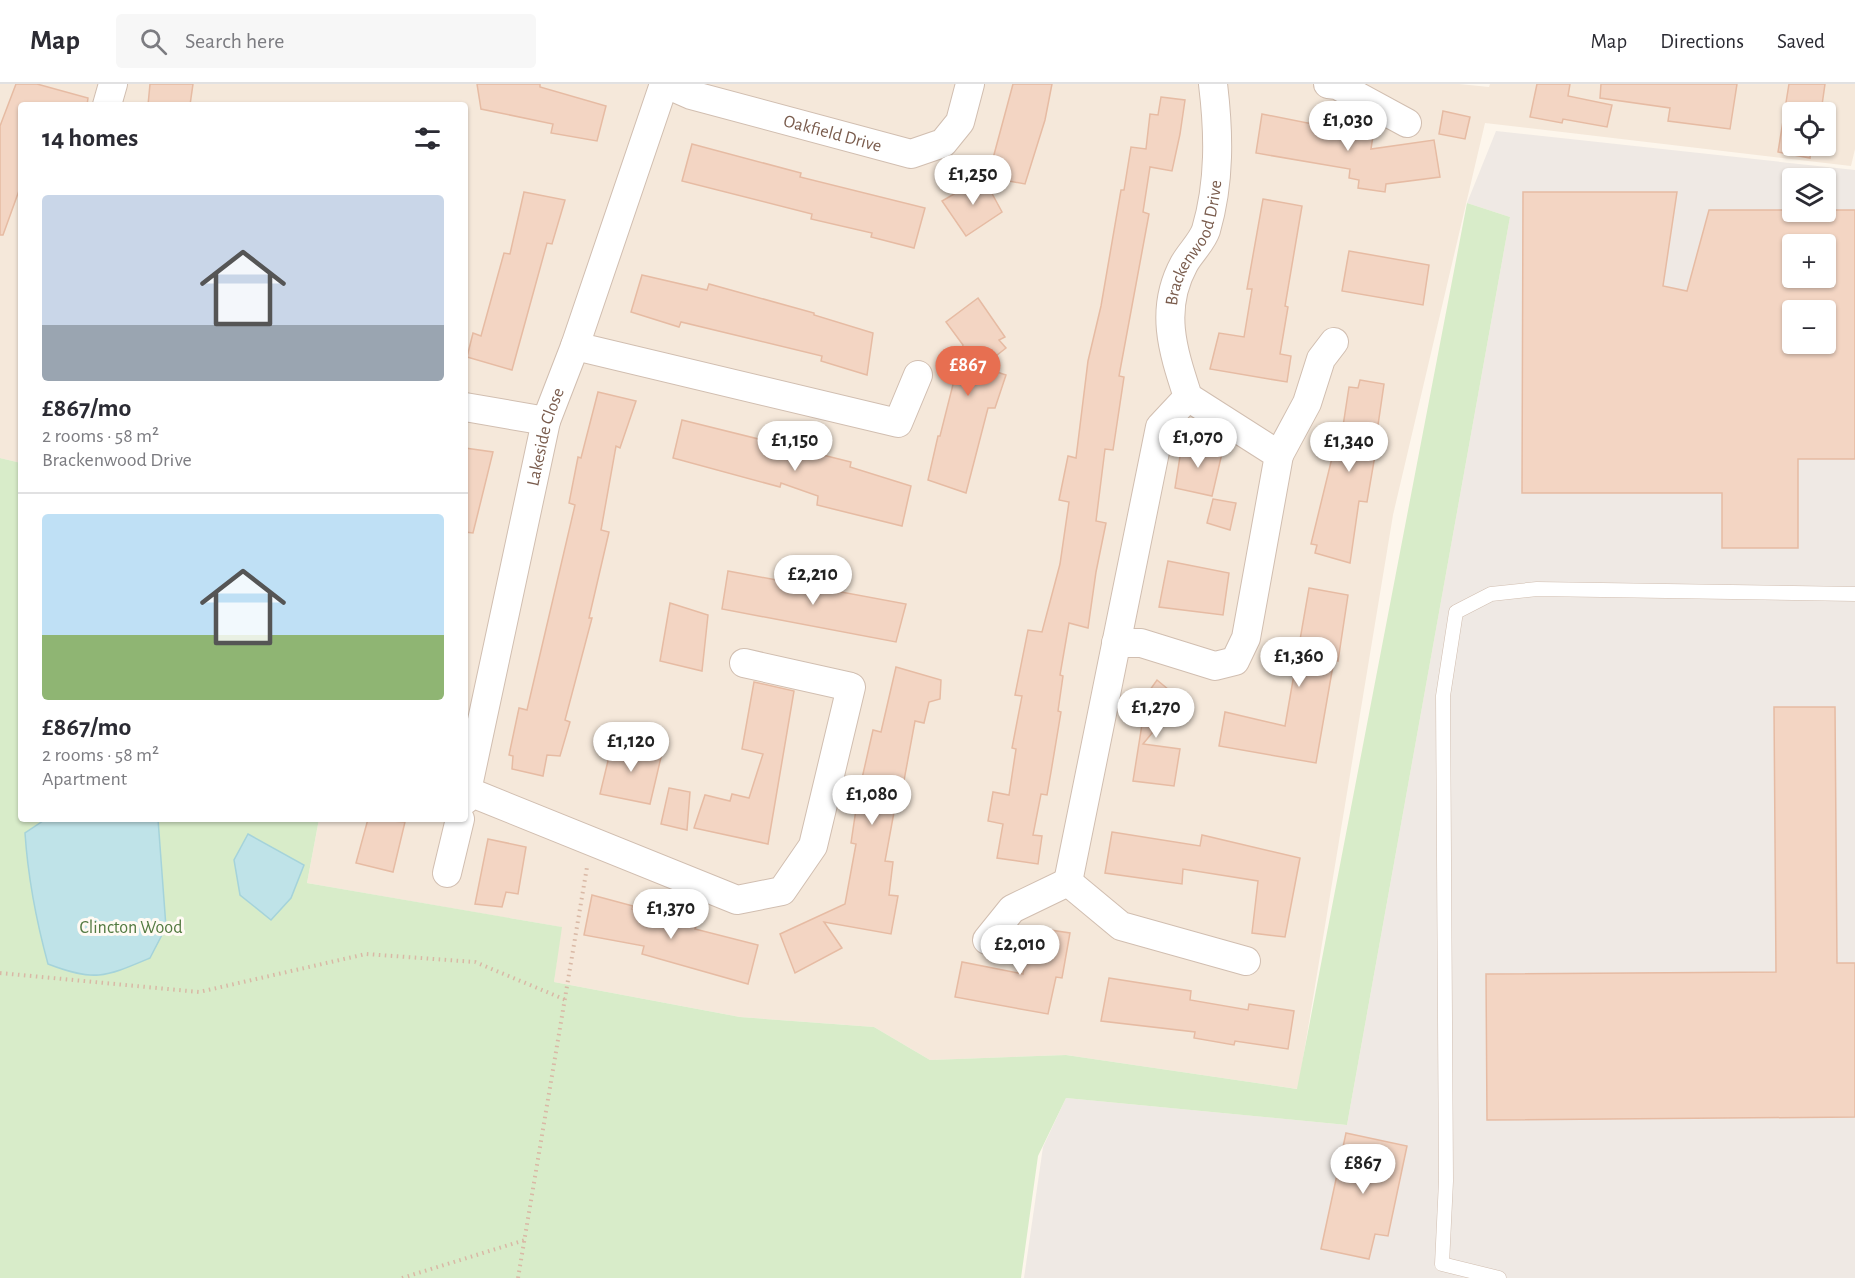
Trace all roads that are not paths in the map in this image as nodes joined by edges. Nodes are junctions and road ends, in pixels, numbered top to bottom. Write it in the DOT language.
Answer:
graph roads {
  1 [pos="114,84"];
  2 [pos="970,84"];
  3 [pos="1215,84"];
  4 [pos="1328,84"];
  5 [pos="679,87"];
  6 [pos="108,102"];
  7 [pos="1407,123"];
  8 [pos="1334,342"];
  9 [pos="575,346"];
  10 [pos="918,375"];
  11 [pos="1188,397"];
  12 [pos="468,408"];
  13 [pos="546,422"];
  14 [pos="1279,455"];
  15 [pos="1855,594"];
  16 [pos="1116,643"];
  17 [pos="744,663"];
  18 [pos="468,786"];
  19 [pos="468,796"];
  20 [pos="459,822"];
  21 [pos="447,873"];
  22 [pos="1068,882"];
  23 [pos="987,940"];
  24 [pos="1246,961"];
  25 [pos="1499,1278"];
  1 -- 6 [label="street"];
  2 -- 5 [label="street, Oakfield Drive"];
  3 -- 11 [label="street, Brackenwood Drive"];
  4 -- 7 [label="street"];
  5 -- 9 [label="street, Lakeside Close"];
  8 -- 14 [label="street"];
  9 -- 10 [label="street"];
  9 -- 13 [label="street, Lakeside Close"];
  11 -- 14 [label="street"];
  11 -- 16 [label="street"];
  12 -- 13 [label="street"];
  13 -- 18 [label="street, Lakeside Close"];
  14 -- 16 [label="street"];
  15 -- 25 [label="lane"];
  16 -- 22 [label="street"];
  17 -- 19 [label="street"];
  20 -- 21 [label="street"];
  22 -- 23 [label="street"];
  22 -- 24 [label="street"];
}
